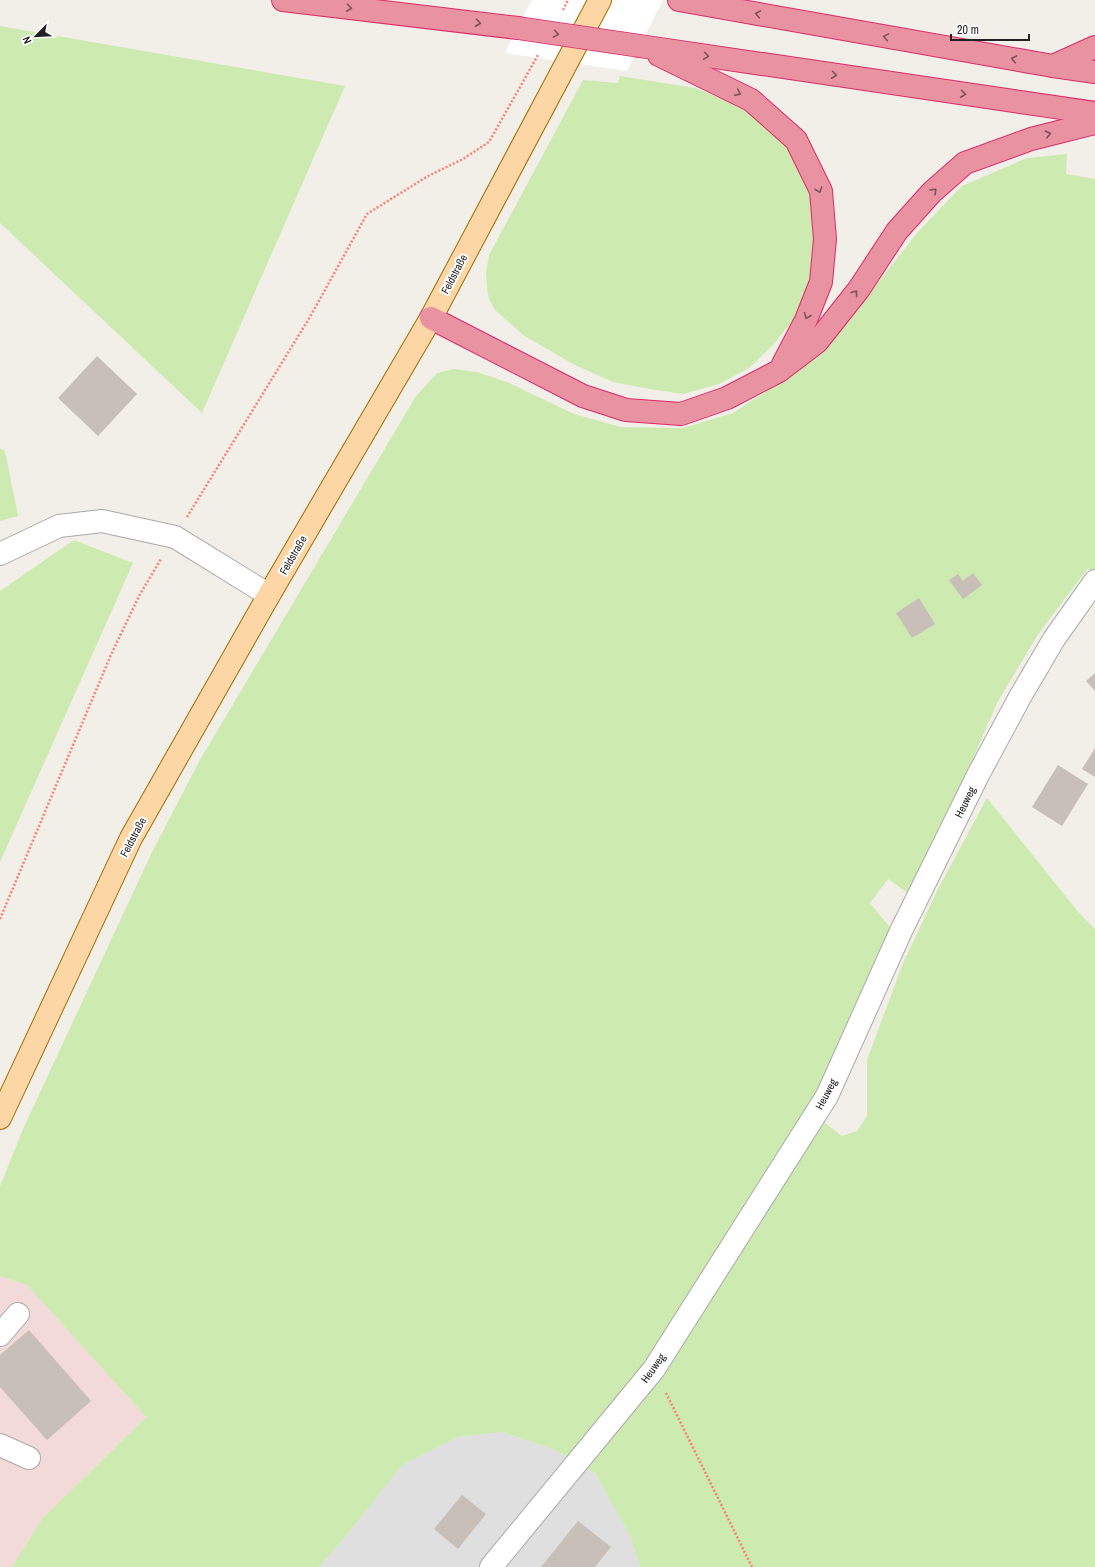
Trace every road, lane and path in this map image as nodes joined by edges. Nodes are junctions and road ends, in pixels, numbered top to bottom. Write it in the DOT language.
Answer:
graph roads {
  1 [pos="283,0"];
  2 [pos="568,0"];
  3 [pos="600,0"];
  4 [pos="679,0"];
  5 [pos="561,14"];
  6 [pos="640,46"];
  7 [pos="1095,47"];
  8 [pos="538,54"];
  9 [pos="1053,66"];
  10 [pos="1095,72"];
  11 [pos="1095,113"];
  12 [pos="1095,123"];
  13 [pos="431,318"];
  14 [pos="779,371"];
  15 [pos="175,537"];
  16 [pos="0,554"];
  17 [pos="1095,581"];
  18 [pos="269,595"];
  19 [pos="0,919"];
  20 [pos="0,1118"];
  21 [pos="18,1314"];
  22 [pos="0,1335"];
  23 [pos="654,1369"];
  24 [pos="0,1445"];
  25 [pos="29,1458"];
  26 [pos="491,1567"];
  27 [pos="752,1567"];
  1 -- 6 [label="highway, one-way, bridge"];
  2 -- 5 [label="path"];
  3 -- 13 [label="main road, Feldstraße"];
  9 -- 4 [label="highway, one-way"];
  6 -- 11 [label="highway, one-way"];
  6 -- 14 [label="highway, one-way"];
  7 -- 9 [label="highway"];
  8 -- 15 [label="path"];
  9 -- 10 [label="highway"];
  14 -- 12 [label="highway, one-way"];
  13 -- 14 [label="highway"];
  13 -- 18 [label="main road, Feldstraße"];
  15 -- 16 [label="street"];
  15 -- 18 [label="street"];
  15 -- 19 [label="path"];
  17 -- 23 [label="street, Heuweg"];
  18 -- 20 [label="main road, Feldstraße"];
  21 -- 22 [label="street"];
  23 -- 26 [label="street, Heuweg"];
  23 -- 27 [label="path"];
  24 -- 25 [label="street"];
}
